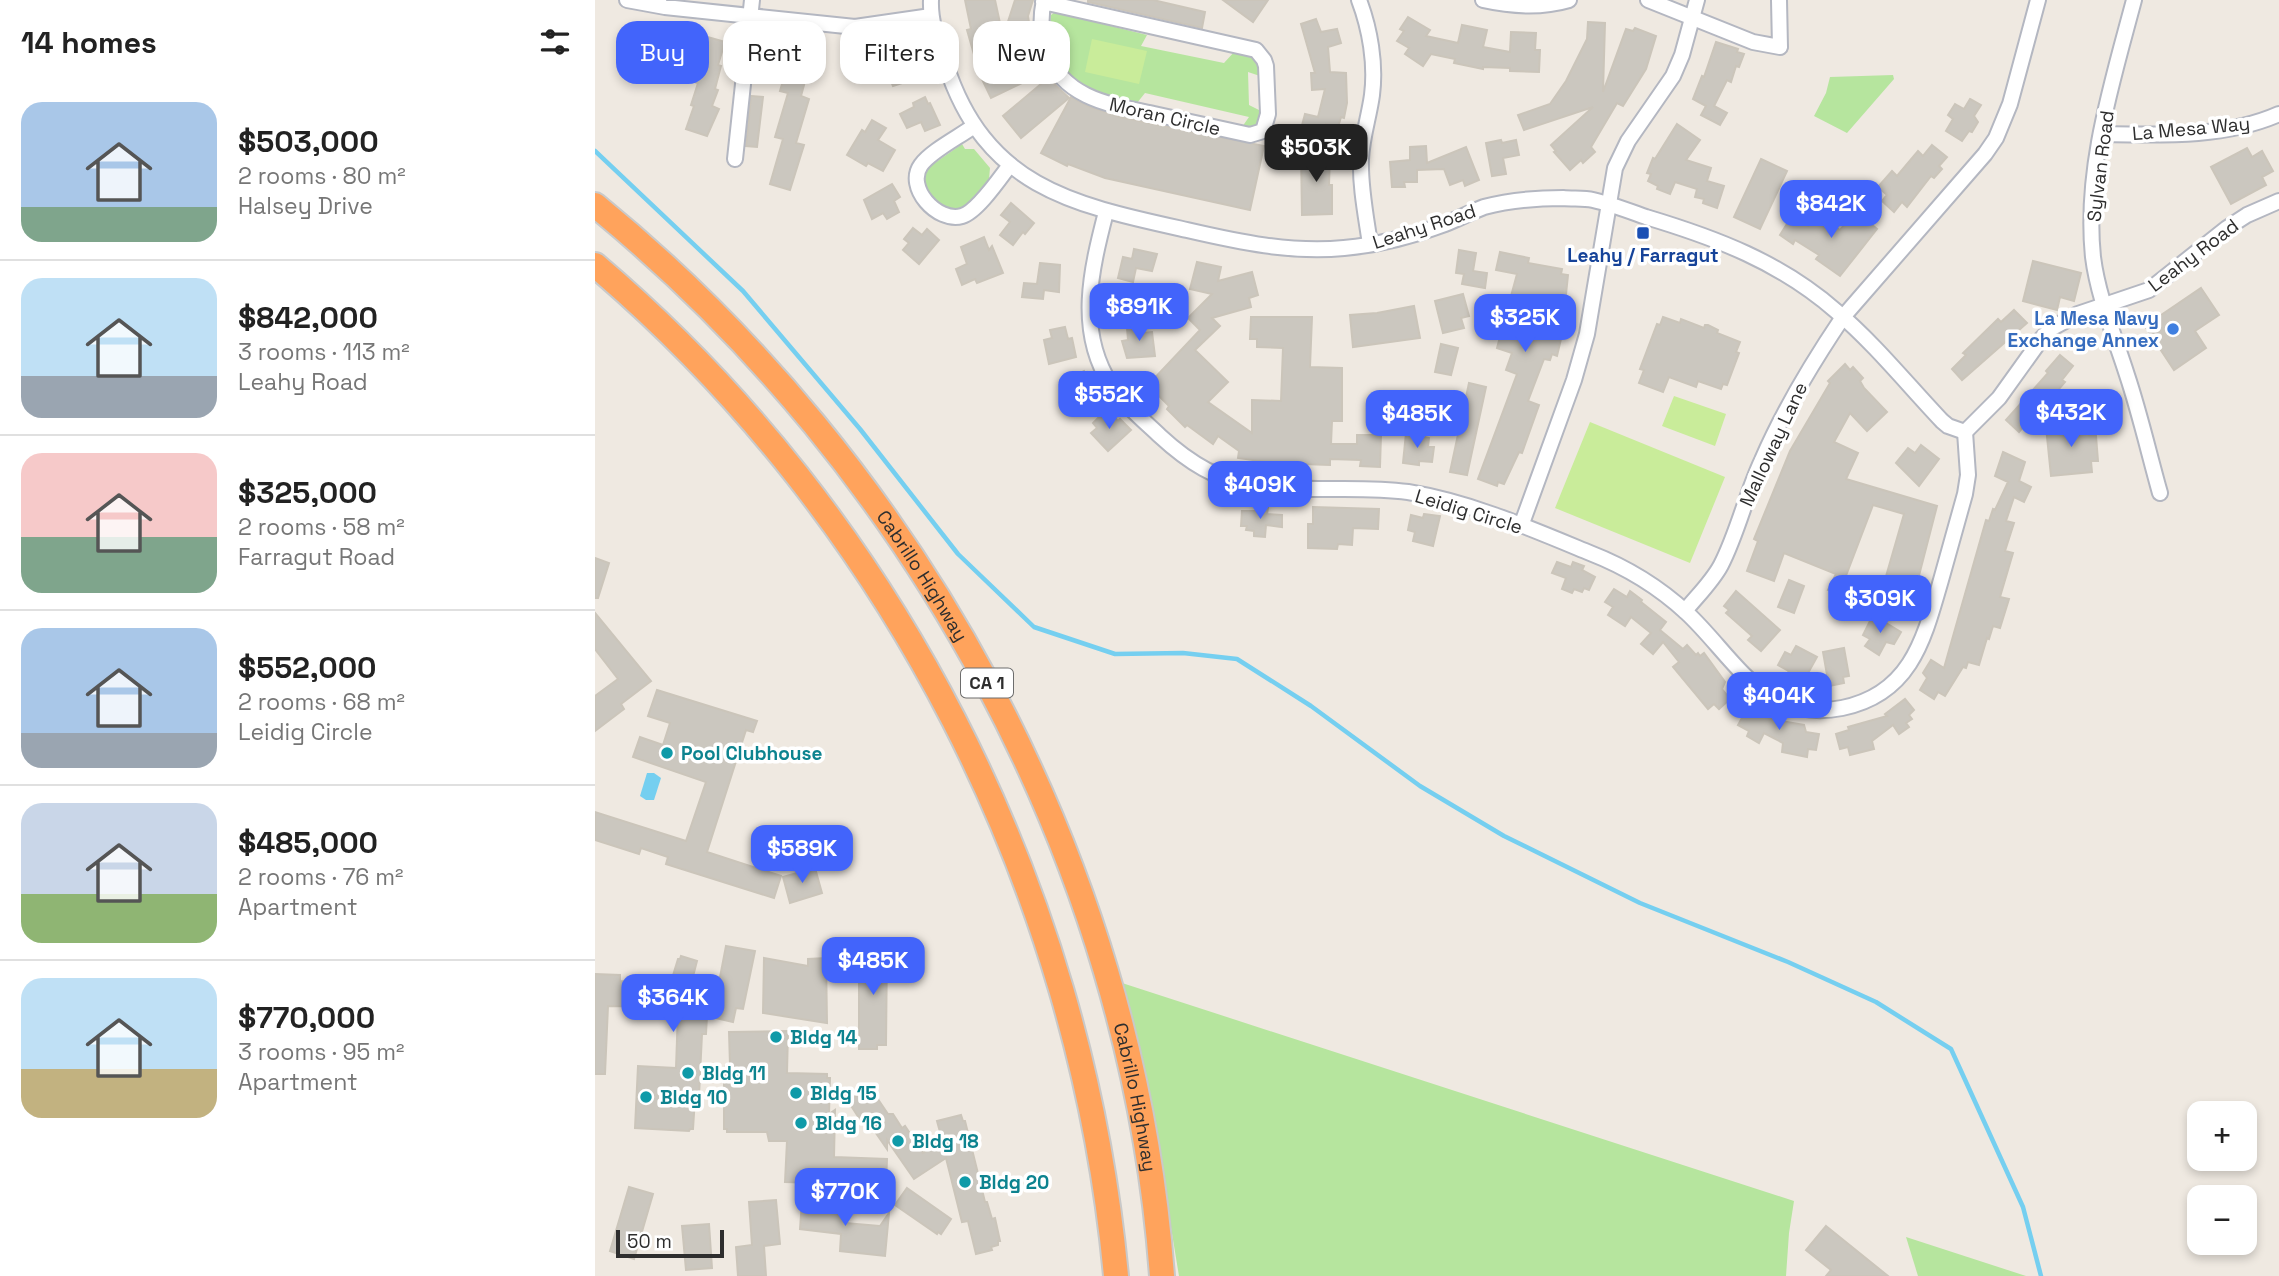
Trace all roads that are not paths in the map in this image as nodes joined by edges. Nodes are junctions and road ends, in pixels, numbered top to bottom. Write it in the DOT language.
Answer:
graph roads {
  1 [pos="627,0"];
  2 [pos="752,0"];
  3 [pos="931,0"];
  4 [pos="1359,0"];
  5 [pos="1483,0"];
  6 [pos="1569,0"];
  7 [pos="1648,0"];
  8 [pos="1697,0"];
  9 [pos="1779,0"];
  10 [pos="2038,0"];
  11 [pos="2134,0"];
  12 [pos="1044,1"];
  13 [pos="931,16"];
  14 [pos="750,17"];
  15 [pos="1693,18"];
  16 [pos="2279,114"];
  17 [pos="974,126"];
  18 [pos="2102,134"];
  19 [pos="735,159"];
  20 [pos="1010,165"];
  21 [pos="2279,201"];
  22 [pos="595,205"];
  23 [pos="1608,205"];
  24 [pos="1106,212"];
  25 [pos="1370,244"];
  26 [pos="595,265"];
  27 [pos="2105,305"];
  28 [pos="1843,317"];
  29 [pos="1965,432"];
  30 [pos="2160,493"];
  31 [pos="1521,526"];
  32 [pos="1685,611"];
  33 [pos="1117,1276"];
  34 [pos="1162,1276"];
  1 -- 14 [label="street"];
  2 -- 14 [label="street"];
  3 -- 13 [label="street, Leahy Road"];
  4 -- 25 [label="street"];
  5 -- 6 [label="street"];
  7 -- 15 [label="street"];
  8 -- 15 [label="street"];
  9 -- 15 [label="street"];
  10 -- 28 [label="street, Malloway Lane"];
  11 -- 18 [label="street, Sylvan Road"];
  12 -- 12 [label="street, Moran Circle"];
  13 -- 14 [label="street"];
  13 -- 17 [label="street, Leahy Road"];
  14 -- 19 [label="street"];
  15 -- 23 [label="street"];
  16 -- 18 [label="street, La Mesa Way"];
  17 -- 20 [label="street, Leahy Road"];
  17 -- 20 [label="street"];
  18 -- 27 [label="street, Sylvan Road"];
  20 -- 24 [label="street, Leahy Road"];
  21 -- 27 [label="street, Leahy Road"];
  22 -- 34 [label="highway, Cabrillo Highway / CA 1"];
  23 -- 25 [label="street, Leahy Road"];
  23 -- 28 [label="street, Leahy Road"];
  23 -- 31 [label="street"];
  24 -- 25 [label="street, Leahy Road"];
  24 -- 31 [label="street, Leidig Circle"];
  26 -- 33 [label="highway, CA 1"];
  27 -- 29 [label="street, Leahy Road"];
  27 -- 30 [label="street, Sylvan Road"];
  28 -- 29 [label="street, Leahy Road"];
  28 -- 32 [label="street, Malloway Lane"];
  29 -- 32 [label="street, Leidig Circle"];
  31 -- 32 [label="street, Leidig Circle"];
}
